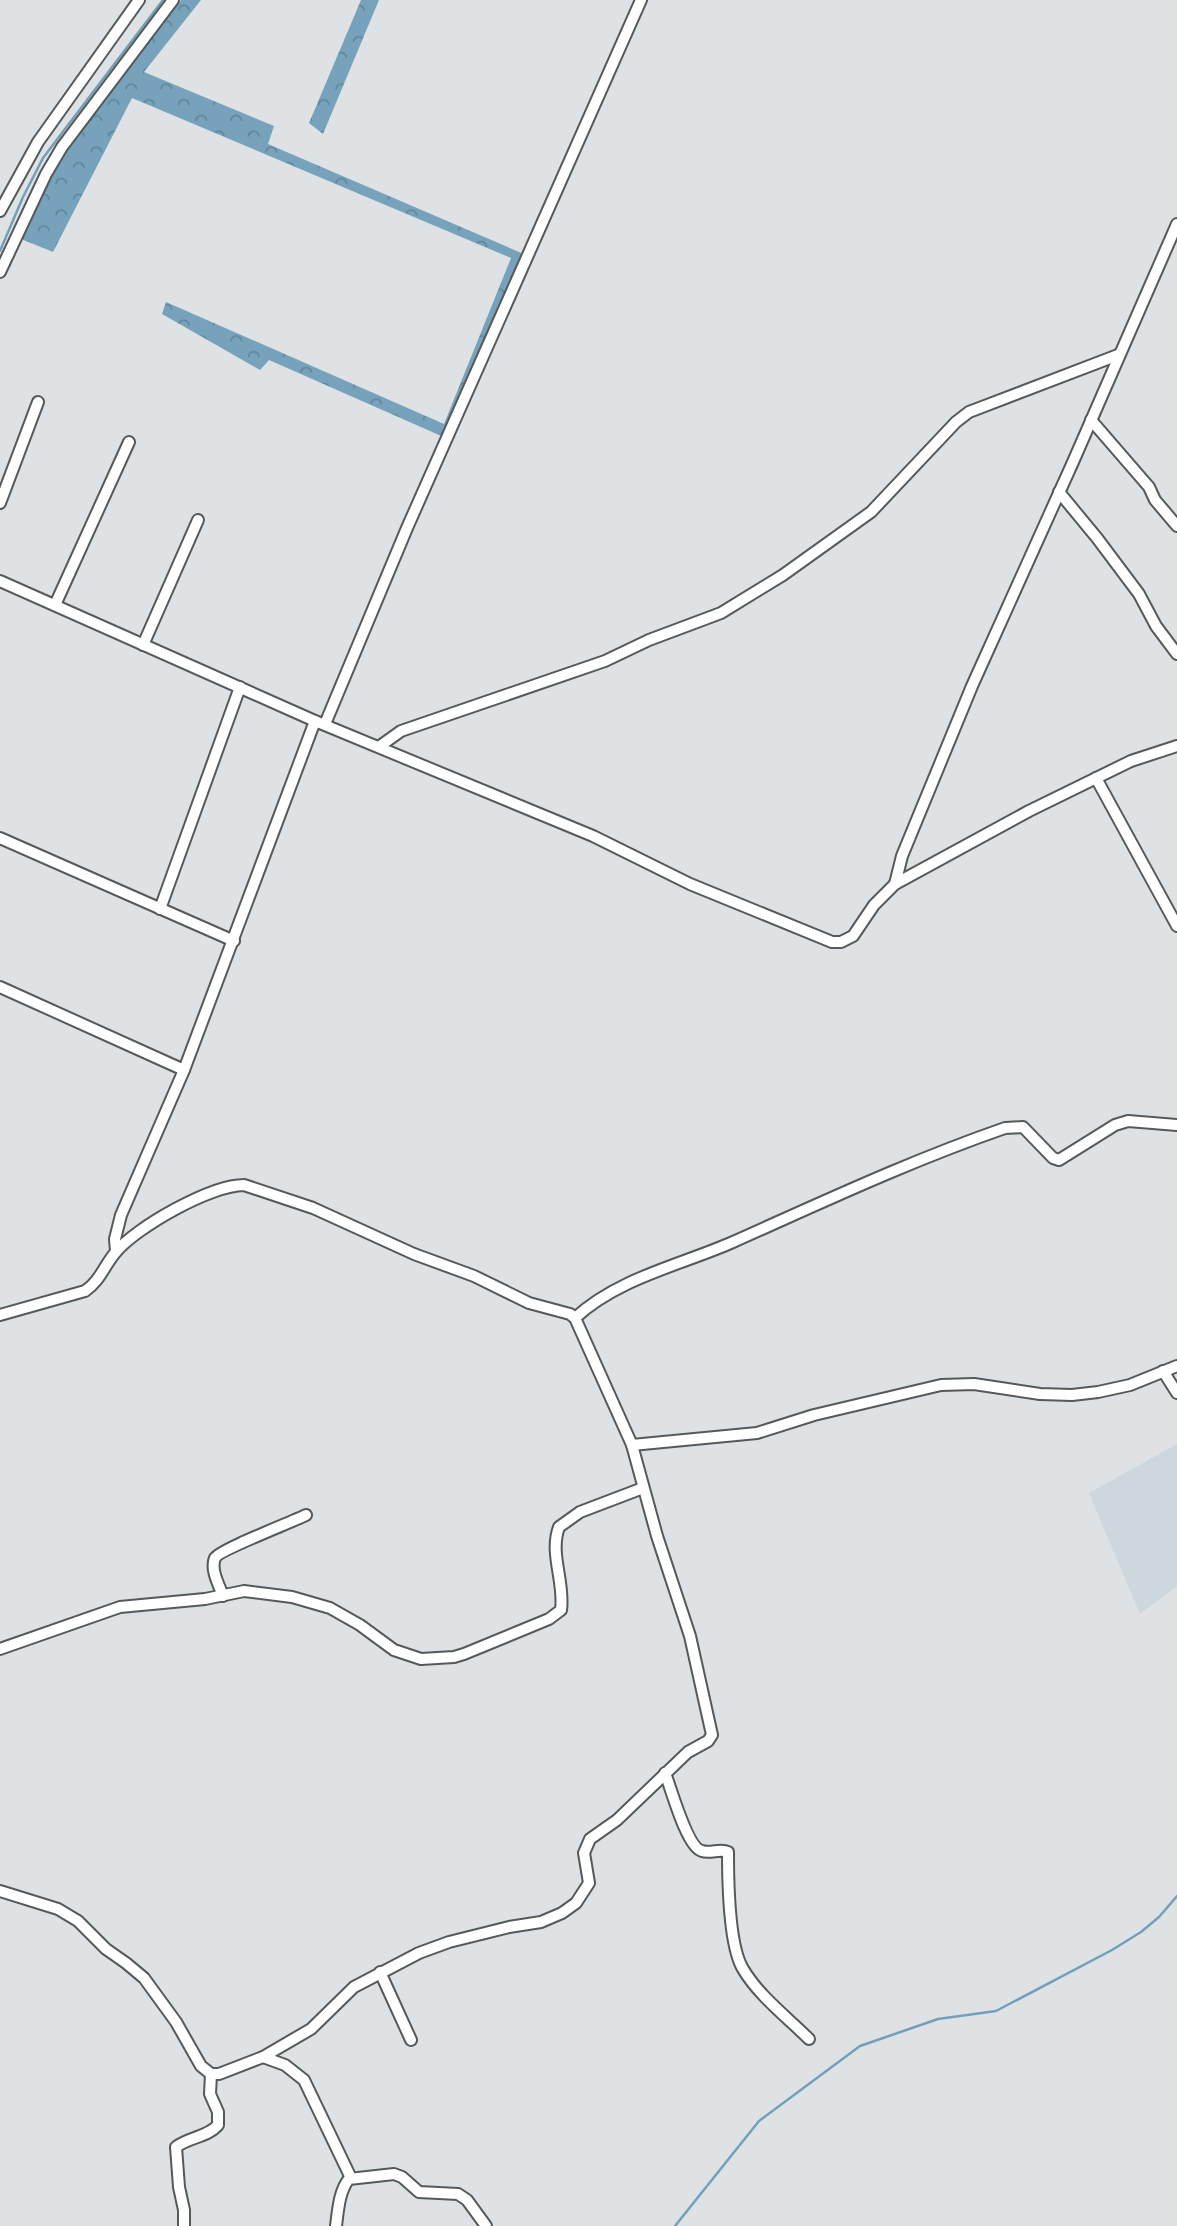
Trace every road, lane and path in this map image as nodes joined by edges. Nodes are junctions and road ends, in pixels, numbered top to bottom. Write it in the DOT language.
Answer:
graph roads {
  1 [pos="139,0"];
  2 [pos="173,0"];
  3 [pos="641,0"];
  4 [pos="0,211"];
  5 [pos="1177,224"];
  6 [pos="0,272"];
  7 [pos="1118,355"];
  8 [pos="37,402"];
  9 [pos="1091,421"];
  10 [pos="129,442"];
  11 [pos="1059,492"];
  12 [pos="0,503"];
  13 [pos="198,520"];
  14 [pos="1177,526"];
  15 [pos="0,581"];
  16 [pos="55,606"];
  17 [pos="143,645"];
  18 [pos="1177,654"];
  19 [pos="240,687"];
  20 [pos="320,722"];
  21 [pos="1177,746"];
  22 [pos="380,747"];
  23 [pos="1096,778"];
  24 [pos="0,838"];
  25 [pos="895,884"];
  26 [pos="160,909"];
  27 [pos="1177,926"];
  28 [pos="234,941"];
  29 [pos="0,987"];
  30 [pos="184,1070"];
  31 [pos="1177,1125"];
  32 [pos="116,1251"];
  33 [pos="0,1315"];
  34 [pos="575,1318"];
  35 [pos="1177,1366"];
  36 [pos="1163,1371"];
  37 [pos="1177,1393"];
  38 [pos="632,1445"];
  39 [pos="643,1488"];
  40 [pos="306,1515"];
  41 [pos="223,1595"];
  42 [pos="0,1649"];
  43 [pos="665,1773"];
  44 [pos="0,1891"];
  45 [pos="380,1972"];
  46 [pos="809,2039"];
  47 [pos="411,2040"];
  48 [pos="263,2057"];
  49 [pos="211,2074"];
  50 [pos="351,2178"];
  51 [pos="184,2226"];
  52 [pos="336,2226"];
  53 [pos="486,2226"];
  1 -- 4 [label="street"];
  2 -- 6 [label="street"];
  3 -- 20 [label="street"];
  5 -- 7 [label="street"];
  7 -- 9 [label="street"];
  7 -- 22 [label="street"];
  8 -- 12 [label="street"];
  9 -- 11 [label="street"];
  9 -- 14 [label="street"];
  10 -- 16 [label="street"];
  11 -- 18 [label="street"];
  11 -- 25 [label="street"];
  13 -- 17 [label="street"];
  15 -- 16 [label="street"];
  16 -- 17 [label="street"];
  17 -- 19 [label="street"];
  19 -- 20 [label="street"];
  19 -- 26 [label="street"];
  20 -- 22 [label="street"];
  20 -- 28 [label="street"];
  21 -- 23 [label="street"];
  22 -- 25 [label="street"];
  23 -- 25 [label="street"];
  23 -- 27 [label="street"];
  24 -- 26 [label="street"];
  26 -- 28 [label="street"];
  28 -- 30 [label="street"];
  29 -- 30 [label="street"];
  30 -- 32 [label="street"];
  31 -- 34 [label="street"];
  32 -- 33 [label="street"];
  32 -- 34 [label="street"];
  34 -- 38 [label="street"];
  35 -- 36 [label="street"];
  36 -- 37 [label="street"];
  36 -- 38 [label="street"];
  38 -- 39 [label="street"];
  39 -- 41 [label="street"];
  39 -- 43 [label="street"];
  40 -- 41 [label="street"];
  41 -- 42 [label="street"];
  43 -- 45 [label="street"];
  43 -- 46 [label="street"];
  44 -- 49 [label="street"];
  45 -- 47 [label="street"];
  45 -- 48 [label="street"];
  48 -- 49 [label="street"];
  48 -- 50 [label="street"];
  49 -- 51 [label="street"];
  50 -- 52 [label="street"];
  50 -- 53 [label="street"];
}
